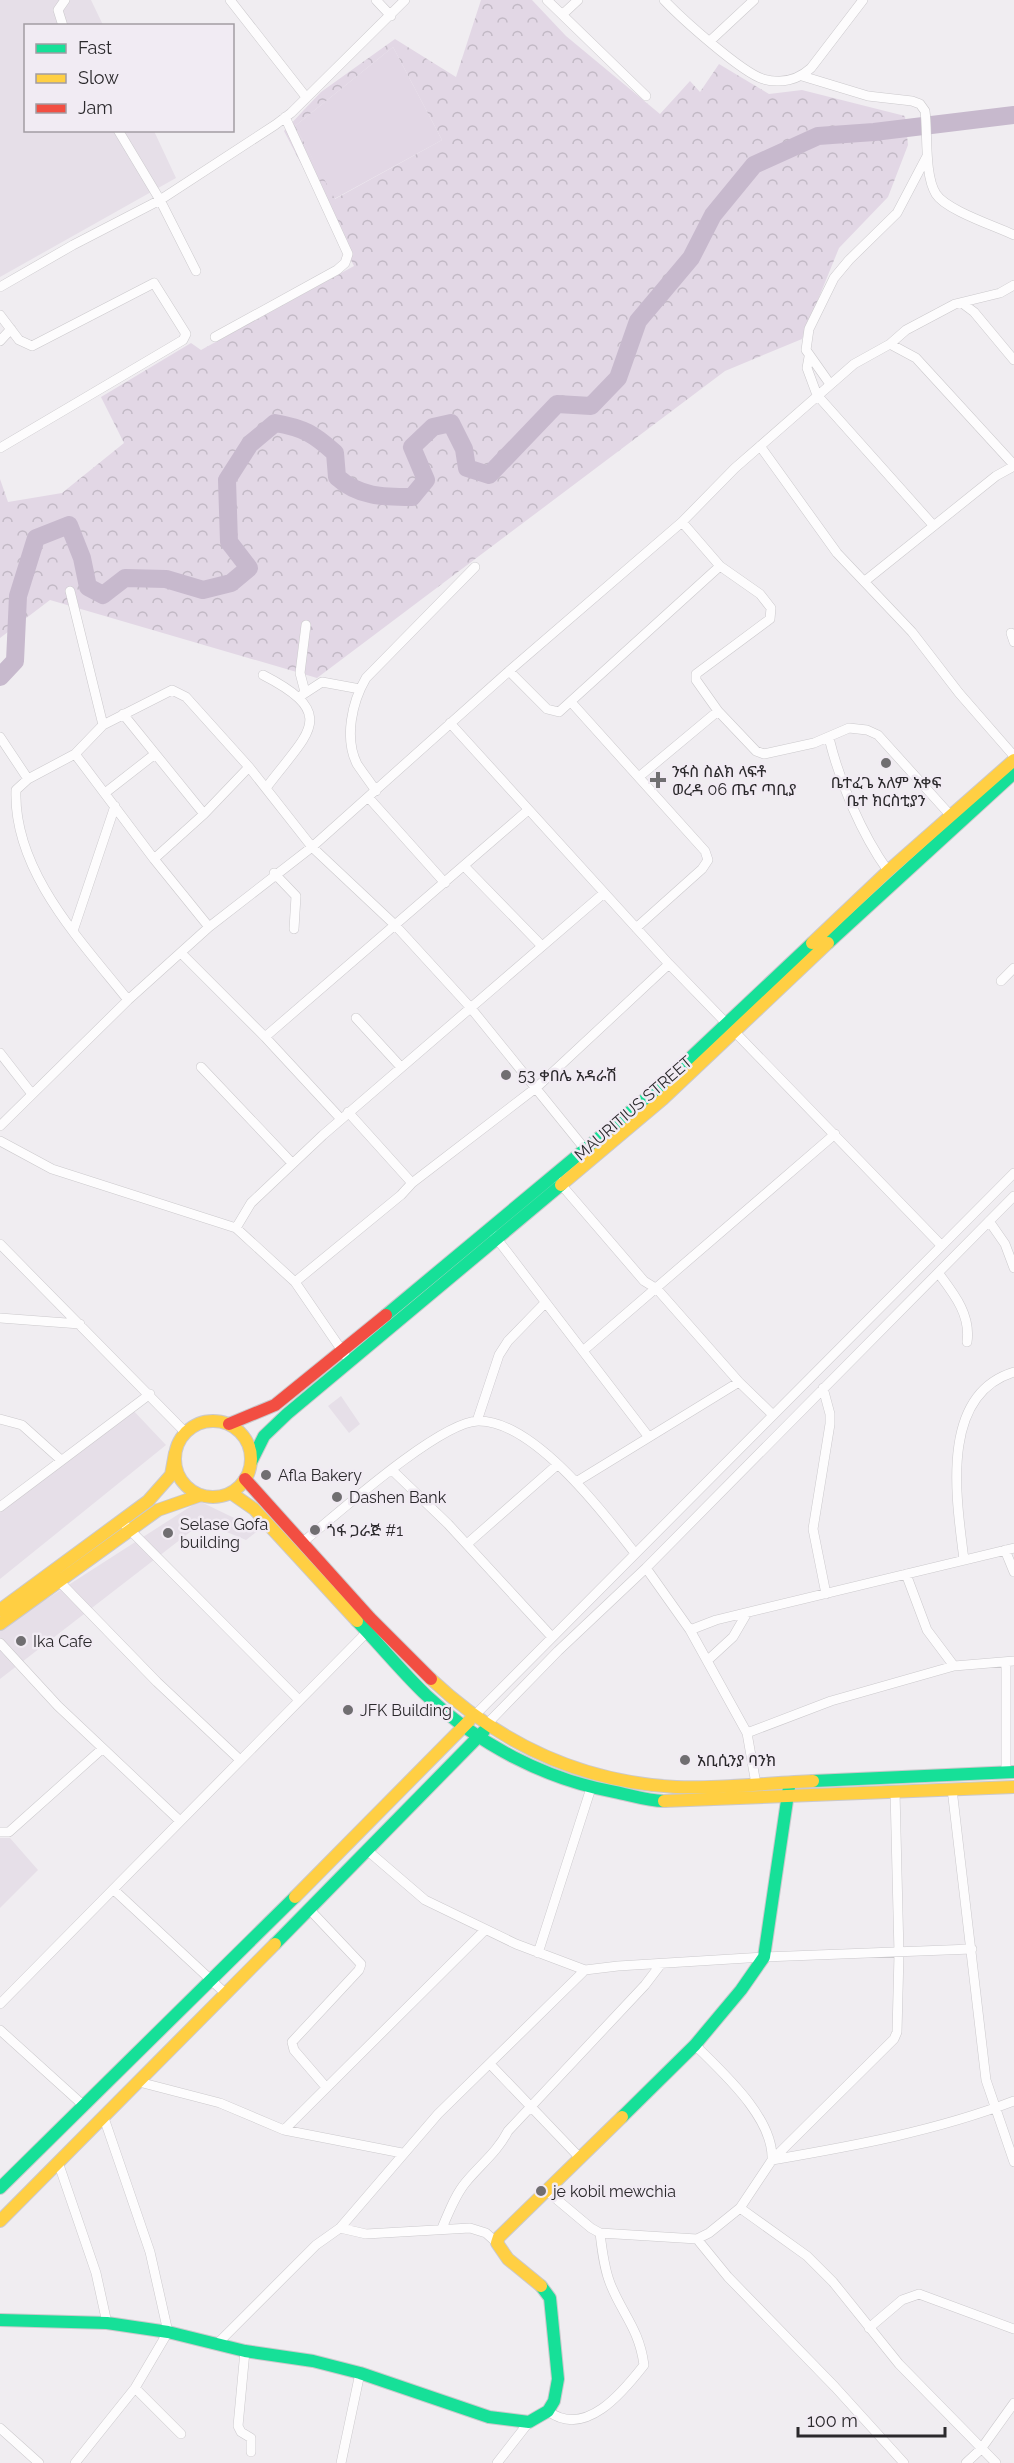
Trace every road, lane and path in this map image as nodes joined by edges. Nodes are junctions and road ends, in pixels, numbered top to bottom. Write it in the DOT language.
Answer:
graph roads {
  1 [pos="65,0"];
  2 [pos="230,0"];
  3 [pos="376,0"];
  4 [pos="405,0"];
  5 [pos="547,0"];
  6 [pos="578,0"];
  7 [pos="664,0"];
  8 [pos="754,0"];
  9 [pos="862,0"];
  10 [pos="563,14"];
  11 [pos="391,16"];
  12 [pos="62,24"];
  13 [pos="710,41"];
  14 [pos="802,76"];
  15 [pos="646,96"];
  16 [pos="306,97"];
  17 [pos="285,117"];
  18 [pos="119,132"];
  19 [pos="928,154"];
  20 [pos="160,201"];
  21 [pos="1014,235"];
  22 [pos="196,272"];
  23 [pos="1014,285"];
  24 [pos="0,287"];
  25 [pos="962,303"];
  26 [pos="0,315"];
  27 [pos="10,329"];
  28 [pos="215,337"];
  29 [pos="0,341"];
  30 [pos="890,344"];
  31 [pos="809,357"];
  32 [pos="1014,360"];
  33 [pos="830,384"];
  34 [pos="817,396"];
  35 [pos="760,446"];
  36 [pos="0,448"];
  37 [pos="1014,465"];
  38 [pos="682,522"];
  39 [pos="933,525"];
  40 [pos="720,566"];
  41 [pos="475,567"];
  42 [pos="865,581"];
  43 [pos="70,591"];
  44 [pos="306,625"];
  45 [pos="509,671"];
  46 [pos="262,675"];
  47 [pos="360,688"];
  48 [pos="303,695"];
  49 [pos="571,702"];
  50 [pos="718,711"];
  51 [pos="123,714"];
  52 [pos="450,723"];
  53 [pos="103,725"];
  54 [pos="0,737"];
  55 [pos="829,738"];
  56 [pos="155,753"];
  57 [pos="75,754"];
  58 [pos="1014,758"];
  59 [pos="249,767"];
  60 [pos="1014,773"];
  61 [pos="640,776"];
  62 [pos="28,779"];
  63 [pos="266,788"];
  64 [pos="105,793"];
  65 [pos="372,794"];
  66 [pos="115,806"];
  67 [pos="527,810"];
  68 [pos="204,814"];
  69 [pos="951,816"];
  70 [pos="312,847"];
  71 [pos="154,859"];
  72 [pos="464,866"];
  73 [pos="888,871"];
  74 [pos="274,873"];
  75 [pos="445,883"];
  76 [pos="604,893"];
  77 [pos="395,924"];
  78 [pos="209,927"];
  79 [pos="636,928"];
  80 [pos="294,929"];
  81 [pos="73,932"];
  82 [pos="542,945"];
  83 [pos="181,952"];
  84 [pos="669,964"];
  85 [pos="1014,968"];
  86 [pos="1001,981"];
  87 [pos="128,1000"];
  88 [pos="470,1007"];
  89 [pos="356,1018"];
  90 [pos="730,1029"];
  91 [pos="266,1037"];
  92 [pos="0,1053"];
  93 [pos="400,1066"];
  94 [pos="201,1067"];
  95 [pos="537,1087"];
  96 [pos="32,1094"];
  97 [pos="348,1112"];
  98 [pos="341,1119"];
  99 [pos="0,1126"];
  100 [pos="835,1134"];
  101 [pos="0,1141"];
  102 [pos="589,1154"];
  103 [pos="292,1163"];
  104 [pos="1014,1173"];
  105 [pos="558,1180"];
  106 [pos="412,1183"];
  107 [pos="1014,1196"];
  108 [pos="989,1221"];
  109 [pos="236,1228"];
  110 [pos="494,1235"];
  111 [pos="0,1244"];
  112 [pos="941,1245"];
  113 [pos="1014,1268"];
  114 [pos="939,1274"];
  115 [pos="295,1282"];
  116 [pos="657,1289"];
  117 [pos="545,1303"];
  118 [pos="0,1318"];
  119 [pos="80,1324"];
  120 [pos="967,1342"];
  121 [pos="584,1350"];
  122 [pos="346,1356"];
  123 [pos="1014,1372"];
  124 [pos="739,1382"];
  125 [pos="823,1388"];
  126 [pos="150,1394"];
  127 [pos="773,1415"];
  128 [pos="0,1419"];
  129 [pos="477,1421"];
  130 [pos="229,1424"];
  131 [pos="185,1432"];
  132 [pos="648,1436"];
  133 [pos="175,1453"];
  134 [pos="61,1460"];
  135 [pos="251,1462"];
  136 [pos="557,1465"];
  137 [pos="392,1470"];
  138 [pos="245,1479"];
  139 [pos="576,1482"];
  140 [pos="231,1493"];
  141 [pos="201,1495"];
  142 [pos="0,1507"];
  143 [pos="125,1525"];
  144 [pos="303,1542"];
  145 [pos="467,1544"];
  146 [pos="1010,1549"];
  147 [pos="634,1552"];
  148 [pos="964,1560"];
  149 [pos="646,1568"];
  150 [pos="1014,1572"];
  151 [pos="906,1574"];
  152 [pos="55,1577"];
  153 [pos="826,1594"];
  154 [pos="0,1610"];
  155 [pos="747,1613"];
  156 [pos="0,1624"];
  157 [pos="690,1630"];
  158 [pos="366,1633"];
  159 [pos="551,1636"];
  160 [pos="0,1643"];
  161 [pos="708,1660"];
  162 [pos="1010,1662"];
  163 [pos="954,1666"];
  164 [pos="298,1699"];
  165 [pos="474,1716"];
  166 [pos="487,1724"];
  167 [pos="463,1727"];
  168 [pos="747,1733"];
  169 [pos="479,1738"];
  170 [pos="102,1749"];
  171 [pos="239,1759"];
  172 [pos="1010,1772"];
  173 [pos="789,1782"];
  174 [pos="756,1784"];
  175 [pos="1014,1786"];
  176 [pos="591,1788"];
  177 [pos="952,1789"];
  178 [pos="895,1791"];
  179 [pos="788,1796"];
  180 [pos="180,1821"];
  181 [pos="0,1832"];
  182 [pos="368,1851"];
  183 [pos="114,1890"];
  184 [pos="310,1910"];
  185 [pos="485,1930"];
  186 [pos="972,1949"];
  187 [pos="538,1953"];
  188 [pos="899,1954"];
  189 [pos="764,1957"];
  190 [pos="661,1964"];
  191 [pos="585,1970"];
  192 [pos="212,1981"];
  193 [pos="225,1994"];
  194 [pos="0,2004"];
  195 [pos="0,2031"];
  196 [pos="695,2045"];
  197 [pos="490,2064"];
  198 [pos="139,2082"];
  199 [pos="325,2086"];
  200 [pos="1014,2101"];
  201 [pos="83,2105"];
  202 [pos="532,2106"];
  203 [pos="997,2108"];
  204 [pos="104,2118"];
  205 [pos="284,2130"];
  206 [pos="402,2153"];
  207 [pos="580,2158"];
  208 [pos="772,2160"];
  209 [pos="58,2162"];
  210 [pos="1014,2162"];
  211 [pos="0,2188"];
  212 [pos="548,2192"];
  213 [pos="740,2208"];
  214 [pos="0,2221"];
  215 [pos="340,2228"];
  216 [pos="442,2228"];
  217 [pos="600,2233"];
  218 [pos="697,2239"];
  219 [pos="497,2243"];
  220 [pos="0,2320"];
  221 [pos="107,2323"];
  222 [pos="869,2328"];
  223 [pos="1014,2329"];
  224 [pos="168,2332"];
  225 [pos="217,2344"];
  226 [pos="246,2351"];
  227 [pos="360,2373"];
  228 [pos="135,2388"];
  229 [pos="1014,2403"];
  230 [pos="548,2411"];
  231 [pos="529,2422"];
  232 [pos="0,2428"];
  233 [pos="181,2434"];
  234 [pos="981,2449"];
  235 [pos="250,2452"];
  236 [pos="39,2463"];
  237 [pos="75,2463"];
  238 [pos="341,2463"];
  239 [pos="497,2463"];
  240 [pos="904,2463"];
  241 [pos="966,2463"];
  242 [pos="996,2463"];
  1 -- 12 [label="street"];
  2 -- 16 [label="street"];
  3 -- 11 [label="street"];
  4 -- 11 [label="street"];
  5 -- 10 [label="street"];
  6 -- 10 [label="street"];
  7 -- 13 [label="street"];
  8 -- 13 [label="street"];
  9 -- 14 [label="street"];
  10 -- 15 [label="street"];
  11 -- 16 [label="street"];
  13 -- 14 [label="street"];
  14 -- 19 [label="street"];
  16 -- 17 [label="street"];
  17 -- 20 [label="street"];
  17 -- 28 [label="street"];
  18 -- 20 [label="street"];
  19 -- 21 [label="street"];
  19 -- 31 [label="street"];
  20 -- 22 [label="street"];
  20 -- 24 [label="street"];
  23 -- 25 [label="street"];
  25 -- 30 [label="street"];
  25 -- 32 [label="street"];
  26 -- 27 [label="street"];
  27 -- 29 [label="street"];
  27 -- 36 [label="street"];
  30 -- 33 [label="street"];
  30 -- 37 [label="street"];
  31 -- 33 [label="street"];
  31 -- 34 [label="street"];
  33 -- 34 [label="street"];
  34 -- 35 [label="street"];
  34 -- 39 [label="street"];
  35 -- 38 [label="street"];
  35 -- 42 [label="street"];
  37 -- 39 [label="street"];
  38 -- 40 [label="street"];
  38 -- 45 [label="street"];
  39 -- 42 [label="street"];
  40 -- 49 [label="street"];
  40 -- 50 [label="street"];
  41 -- 47 [label="street"];
  42 -- 58 [label="street"];
  43 -- 53 [label="street"];
  44 -- 48 [label="street"];
  45 -- 49 [label="street"];
  45 -- 52 [label="street"];
  46 -- 48 [label="street"];
  47 -- 48 [label="street"];
  47 -- 65 [label="street"];
  48 -- 63 [label="street"];
  49 -- 61 [label="street"];
  50 -- 55 [label="street"];
  50 -- 61 [label="street"];
  51 -- 53 [label="street"];
  51 -- 56 [label="street"];
  51 -- 59 [label="street"];
  52 -- 65 [label="street"];
  52 -- 67 [label="street"];
  53 -- 57 [label="street"];
  54 -- 62 [label="street"];
  55 -- 69 [label="street"];
  55 -- 73 [label="street"];
  56 -- 64 [label="street"];
  56 -- 68 [label="street"];
  57 -- 62 [label="street"];
  57 -- 64 [label="street"];
  58 -- 69 [label="main road, MAURITIUS STREET"];
  59 -- 63 [label="street"];
  59 -- 68 [label="street"];
  60 -- 90 [label="main road, MAURITIUS STREET"];
  61 -- 79 [label="street"];
  62 -- 81 [label="street"];
  63 -- 70 [label="street"];
  64 -- 66 [label="street"];
  65 -- 70 [label="street"];
  65 -- 75 [label="street"];
  66 -- 71 [label="street"];
  66 -- 81 [label="street"];
  67 -- 72 [label="street"];
  67 -- 76 [label="street"];
  68 -- 71 [label="street"];
  69 -- 73 [label="main road, MAURITIUS STREET"];
  70 -- 74 [label="street"];
  70 -- 77 [label="street"];
  71 -- 78 [label="street"];
  72 -- 75 [label="street"];
  72 -- 82 [label="street"];
  73 -- 90 [label="main road, MAURITIUS STREET"];
  74 -- 78 [label="street"];
  74 -- 80 [label="street"];
  75 -- 77 [label="street"];
  76 -- 79 [label="street"];
  76 -- 82 [label="street"];
  77 -- 88 [label="street"];
  77 -- 91 [label="street"];
  78 -- 83 [label="street"];
  79 -- 84 [label="street"];
  81 -- 87 [label="street"];
  82 -- 88 [label="street"];
  83 -- 87 [label="street"];
  83 -- 91 [label="street"];
  84 -- 90 [label="street"];
  84 -- 95 [label="street"];
  85 -- 86 [label="street"];
  87 -- 96 [label="street"];
  88 -- 93 [label="street"];
  88 -- 95 [label="street"];
  89 -- 93 [label="street"];
  90 -- 100 [label="street"];
  90 -- 102 [label="main road, MAURITIUS STREET"];
  91 -- 98 [label="street"];
  92 -- 96 [label="street"];
  93 -- 97 [label="street"];
  94 -- 103 [label="street"];
  95 -- 102 [label="street"];
  95 -- 106 [label="street"];
  96 -- 99 [label="street"];
  97 -- 98 [label="street"];
  97 -- 106 [label="street"];
  98 -- 103 [label="street"];
  100 -- 112 [label="street"];
  100 -- 116 [label="street"];
  101 -- 109 [label="street"];
  102 -- 105 [label="main road, MAURITIUS STREET"];
  103 -- 109 [label="street"];
  104 -- 112 [label="street"];
  105 -- 110 [label="main road, MAURITIUS STREET"];
  105 -- 116 [label="street"];
  106 -- 115 [label="street"];
  107 -- 108 [label="street"];
  108 -- 113 [label="street"];
  108 -- 114 [label="street"];
  109 -- 115 [label="street"];
  110 -- 117 [label="street"];
  110 -- 122 [label="main road, MAURITIUS STREET"];
  111 -- 119 [label="street"];
  112 -- 127 [label="street"];
  114 -- 120 [label="street"];
  114 -- 125 [label="street"];
  115 -- 122 [label="street"];
  116 -- 121 [label="street"];
  116 -- 124 [label="street"];
  117 -- 121 [label="street"];
  117 -- 129 [label="street"];
  118 -- 119 [label="street"];
  119 -- 126 [label="street"];
  121 -- 132 [label="street"];
  122 -- 130 [label="main road, MAURITIUS STREET"];
  122 -- 135 [label="main road, MAURITIUS STREET"];
  123 -- 148 [label="street"];
  124 -- 127 [label="street"];
  124 -- 132 [label="street"];
  125 -- 149 [label="street"];
  125 -- 153 [label="street"];
  126 -- 131 [label="street"];
  126 -- 134 [label="street"];
  127 -- 147 [label="street"];
  128 -- 134 [label="street"];
  129 -- 136 [label="street"];
  129 -- 137 [label="street"];
  130 -- 131 [label="main road"];
  130 -- 135 [label="main road"];
  131 -- 133 [label="main road"];
  132 -- 139 [label="street"];
  133 -- 141 [label="main road"];
  133 -- 143 [label="main road"];
  134 -- 142 [label="street"];
  135 -- 138 [label="main road"];
  136 -- 139 [label="street"];
  136 -- 145 [label="street"];
  137 -- 144 [label="street"];
  137 -- 145 [label="street"];
  138 -- 140 [label="main road"];
  138 -- 144 [label="main road"];
  139 -- 147 [label="street"];
  140 -- 141 [label="main road"];
  140 -- 158 [label="main road"];
  141 -- 143 [label="main road"];
  143 -- 152 [label="main road"];
  143 -- 164 [label="street"];
  144 -- 165 [label="main road"];
  145 -- 159 [label="street"];
  146 -- 148 [label="street"];
  146 -- 150 [label="street"];
  147 -- 159 [label="street"];
  148 -- 151 [label="street"];
  149 -- 157 [label="street"];
  149 -- 166 [label="street"];
  151 -- 153 [label="street"];
  151 -- 163 [label="street"];
  152 -- 154 [label="main road"];
  152 -- 156 [label="main road"];
  152 -- 171 [label="street"];
  153 -- 155 [label="street"];
  155 -- 157 [label="street"];
  155 -- 161 [label="street"];
  157 -- 161 [label="street"];
  158 -- 164 [label="street"];
  158 -- 167 [label="main road"];
  159 -- 165 [label="street"];
  160 -- 170 [label="street"];
  161 -- 168 [label="street"];
  162 -- 163 [label="street"];
  162 -- 172 [label="street"];
  163 -- 168 [label="street"];
  164 -- 171 [label="street"];
  165 -- 166 [label="main road"];
  165 -- 167 [label="main road"];
  166 -- 169 [label="main road"];
  166 -- 174 [label="main road"];
  167 -- 169 [label="main road"];
  167 -- 192 [label="main road"];
  168 -- 174 [label="street"];
  169 -- 176 [label="main road"];
  169 -- 182 [label="main road"];
  170 -- 180 [label="street"];
  170 -- 181 [label="street"];
  171 -- 180 [label="street"];
  172 -- 173 [label="main road"];
  173 -- 174 [label="main road"];
  173 -- 179 [label="main road"];
  175 -- 177 [label="main road"];
  176 -- 179 [label="main road"];
  176 -- 187 [label="street"];
  177 -- 178 [label="main road"];
  177 -- 186 [label="street"];
  178 -- 179 [label="main road"];
  178 -- 188 [label="street"];
  179 -- 189 [label="main road"];
  180 -- 183 [label="street"];
  182 -- 184 [label="main road"];
  182 -- 185 [label="street"];
  183 -- 192 [label="street"];
  183 -- 194 [label="street"];
  184 -- 193 [label="main road"];
  184 -- 199 [label="street"];
  185 -- 187 [label="street"];
  185 -- 199 [label="street"];
  186 -- 188 [label="street"];
  186 -- 203 [label="street"];
  187 -- 191 [label="street"];
  188 -- 189 [label="street"];
  188 -- 208 [label="street"];
  189 -- 190 [label="street"];
  189 -- 196 [label="main road"];
  190 -- 191 [label="street"];
  190 -- 202 [label="street"];
  191 -- 197 [label="street"];
  192 -- 193 [label="street"];
  192 -- 201 [label="main road"];
  193 -- 198 [label="main road"];
  195 -- 201 [label="street"];
  196 -- 207 [label="main road"];
  196 -- 208 [label="street"];
  197 -- 202 [label="street"];
  197 -- 206 [label="street"];
  198 -- 204 [label="main road"];
  198 -- 205 [label="street"];
  199 -- 205 [label="street"];
  200 -- 203 [label="street"];
  201 -- 211 [label="main road"];
  202 -- 207 [label="street"];
  202 -- 216 [label="street"];
  203 -- 208 [label="street"];
  203 -- 210 [label="street"];
  204 -- 209 [label="main road"];
  204 -- 224 [label="street"];
  205 -- 206 [label="street"];
  206 -- 215 [label="street"];
  207 -- 212 [label="main road"];
  208 -- 213 [label="street"];
  209 -- 214 [label="main road"];
  209 -- 221 [label="street"];
  212 -- 217 [label="street"];
  212 -- 219 [label="main road"];
  213 -- 218 [label="street"];
  213 -- 222 [label="street"];
  215 -- 216 [label="street"];
  215 -- 225 [label="street"];
  216 -- 219 [label="street"];
  217 -- 218 [label="street"];
  217 -- 230 [label="street"];
  218 -- 240 [label="street"];
  219 -- 230 [label="main road"];
  220 -- 221 [label="main road"];
  221 -- 224 [label="main road"];
  222 -- 223 [label="street"];
  222 -- 234 [label="street"];
  224 -- 225 [label="main road"];
  224 -- 228 [label="street"];
  225 -- 226 [label="main road"];
  226 -- 227 [label="main road"];
  226 -- 235 [label="street"];
  227 -- 231 [label="main road"];
  227 -- 238 [label="street"];
  228 -- 233 [label="street"];
  228 -- 237 [label="street"];
  229 -- 234 [label="street"];
  230 -- 231 [label="main road"];
  231 -- 239 [label="street"];
  232 -- 236 [label="street"];
  234 -- 241 [label="street"];
  234 -- 242 [label="street"];
}
